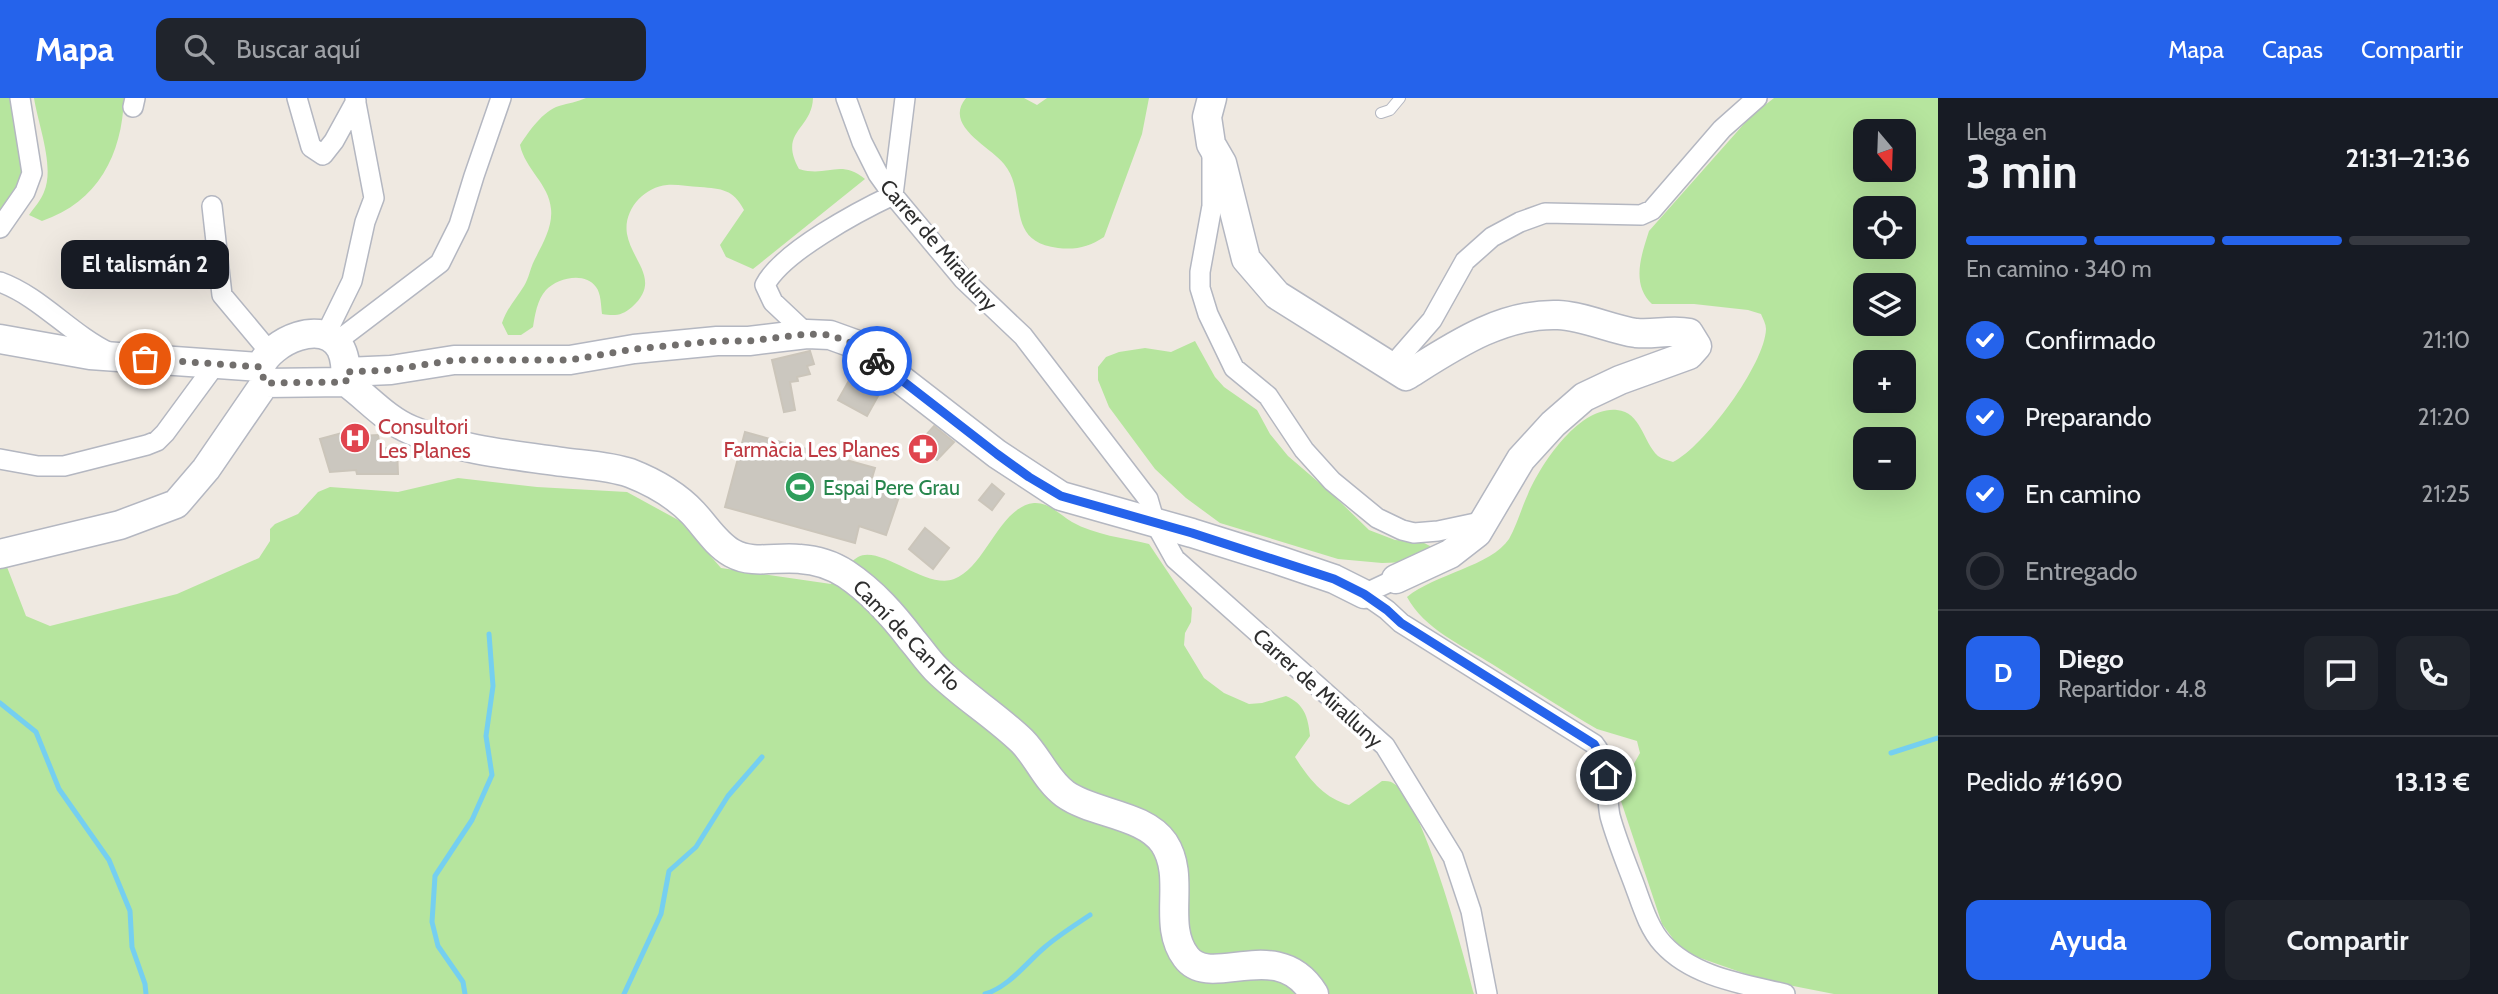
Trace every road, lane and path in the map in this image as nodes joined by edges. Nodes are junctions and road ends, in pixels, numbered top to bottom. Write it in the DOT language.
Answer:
graph roads {
  1 [pos="20,98"];
  2 [pos="297,98"];
  3 [pos="501,98"];
  4 [pos="846,98"];
  5 [pos="905,98"];
  6 [pos="1212,98"];
  7 [pos="1400,98"];
  8 [pos="1757,98"];
  9 [pos="356,99"];
  10 [pos="1381,113"];
  11 [pos="1211,144"];
  12 [pos="893,195"];
  13 [pos="212,206"];
  14 [pos="0,228"];
  15 [pos="0,282"];
  16 [pos="807,334"];
  17 [pos="0,338"];
  18 [pos="330,339"];
  19 [pos="119,357"];
  20 [pos="215,365"];
  21 [pos="265,367"];
  22 [pos="1391,367"];
  23 [pos="346,377"];
  24 [pos="0,459"];
  25 [pos="1154,518"];
  26 [pos="1485,521"];
  27 [pos="0,554"];
  28 [pos="1396,579"];
  29 [pos="1364,594"];
  30 [pos="1314,994"];
  31 [pos="1487,994"];
  32 [pos="1785,994"];
  1 -- 14 [label="street"];
  2 -- 9 [label="street"];
  3 -- 18 [label="street"];
  4 -- 12 [label="street, Carrer de Miralluny"];
  5 -- 12 [label="street"];
  6 -- 11 [label="street"];
  7 -- 10 [label="lane"];
  8 -- 22 [label="street"];
  9 -- 18 [label="street"];
  11 -- 22 [label="street"];
  11 -- 26 [label="street"];
  12 -- 16 [label="street"];
  12 -- 25 [label="street, Carrer de Miralluny"];
  13 -- 21 [label="street"];
  15 -- 19 [label="street"];
  16 -- 23 [label="street"];
  16 -- 25 [label="street"];
  17 -- 19 [label="street"];
  18 -- 21 [label="street"];
  18 -- 23 [label="street"];
  19 -- 20 [label="street"];
  20 -- 21 [label="street"];
  20 -- 24 [label="street"];
  21 -- 23 [label="street"];
  21 -- 27 [label="street"];
  22 -- 26 [label="street"];
  23 -- 30 [label="street, Camí de Can Flo"];
  25 -- 29 [label="street"];
  25 -- 31 [label="street, Carrer de Miralluny"];
  26 -- 28 [label="street"];
  28 -- 29 [label="street"];
  29 -- 32 [label="street"];
}
